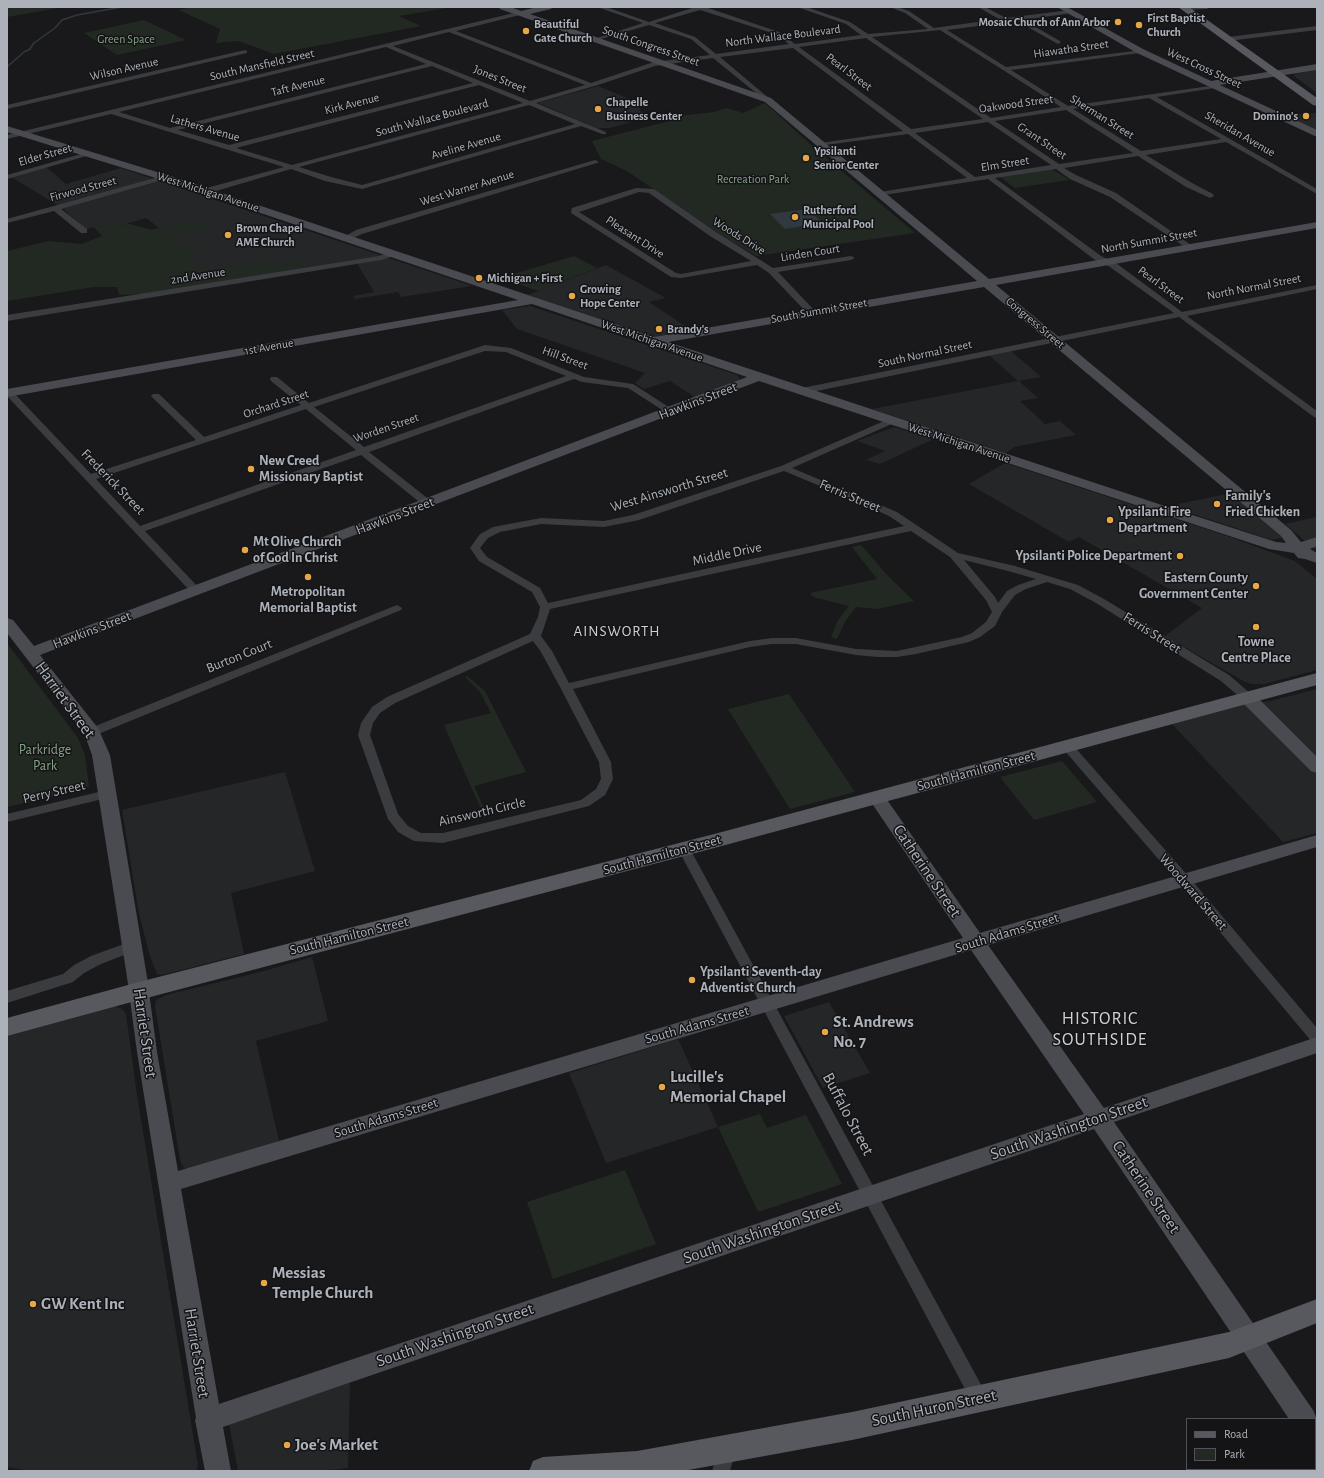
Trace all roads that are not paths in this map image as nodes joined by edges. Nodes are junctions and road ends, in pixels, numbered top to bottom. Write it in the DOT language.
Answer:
graph roads {
  1 [pos="503,7"];
  2 [pos="548,7"];
  3 [pos="600,7"];
  4 [pos="700,7"];
  5 [pos="800,7"];
  6 [pos="893,7"];
  7 [pos="981,7"];
  8 [pos="1061,7"];
  9 [pos="1187,7"];
  10 [pos="1207,7"];
  11 [pos="1070,12"];
  12 [pos="522,13"];
  13 [pos="1018,19"];
  14 [pos="1005,20"];
  15 [pos="648,24"];
  16 [pos="1317,28"];
  17 [pos="942,29"];
  18 [pos="934,30"];
  19 [pos="452,31"];
  20 [pos="870,38"];
  21 [pos="1228,39"];
  22 [pos="596,40"];
  23 [pos="1058,42"];
  24 [pos="388,46"];
  25 [pos="797,47"];
  26 [pos="1140,50"];
  27 [pos="245,52"];
  28 [pos="717,57"];
  29 [pos="432,64"];
  30 [pos="666,64"];
  31 [pos="1317,67"];
  32 [pos="1005,69"];
  33 [pos="1276,73"];
  34 [pos="479,83"];
  35 [pos="590,85"];
  36 [pos="1212,85"];
  37 [pos="1151,96"];
  38 [pos="768,100"];
  39 [pos="530,103"];
  40 [pos="1317,103"];
  41 [pos="7,107"];
  42 [pos="1068,108"];
  43 [pos="111,112"];
  44 [pos="990,119"];
  45 [pos="582,124"];
  46 [pos="7,128"];
  47 [pos="169,130"];
  48 [pos="909,132"];
  49 [pos="21,133"];
  50 [pos="604,133"];
  51 [pos="1317,134"];
  52 [pos="7,136"];
  53 [pos="1228,140"];
  54 [pos="820,144"];
  55 [pos="230,147"];
  56 [pos="88,154"];
  57 [pos="1140,154"];
  58 [pos="595,162"];
  59 [pos="1058,166"];
  60 [pos="292,167"];
  61 [pos="7,177"];
  62 [pos="989,177"];
  63 [pos="165,178"];
  64 [pos="974,180"];
  65 [pos="354,186"];
  66 [pos="646,190"];
  67 [pos="206,191"];
  68 [pos="1317,192"];
  69 [pos="880,194"];
  70 [pos="1210,196"];
  71 [pos="55,208"];
  72 [pos="7,221"];
  73 [pos="1317,225"];
  74 [pos="84,231"];
  75 [pos="346,238"];
  76 [pos="1188,247"];
  77 [pos="391,254"];
  78 [pos="851,258"];
  79 [pos="758,262"];
  80 [pos="1106,262"];
  81 [pos="772,271"];
  82 [pos="986,282"];
  83 [pos="1317,287"];
  84 [pos="531,301"];
  85 [pos="811,312"];
  86 [pos="1181,314"];
  87 [pos="7,318"];
  88 [pos="1054,340"];
  89 [pos="651,341"];
  90 [pos="470,352"];
  91 [pos="574,376"];
  92 [pos="758,377"];
  93 [pos="274,379"];
  94 [pos="802,391"];
  95 [pos="8,393"];
  96 [pos="156,396"];
  97 [pos="306,406"];
  98 [pos="670,411"];
  99 [pos="1317,415"];
  100 [pos="891,421"];
  101 [pos="202,441"];
  102 [pos="362,451"];
  103 [pos="784,468"];
  104 [pos="90,478"];
  105 [pos="427,504"];
  106 [pos="914,527"];
  107 [pos="140,530"];
  108 [pos="1317,541"];
  109 [pos="1298,549"];
  110 [pos="954,555"];
  111 [pos="1317,559"];
  112 [pos="1317,571"];
  113 [pos="1048,579"];
  114 [pos="195,590"];
  115 [pos="545,607"];
  116 [pos="397,608"];
  117 [pos="997,612"];
  118 [pos="7,623"];
  119 [pos="535,636"];
  120 [pos="31,653"];
  121 [pos="1317,679"];
  122 [pos="566,686"];
  123 [pos="1247,697"];
  124 [pos="92,732"];
  125 [pos="1068,747"];
  126 [pos="1317,767"];
  127 [pos="107,794"];
  128 [pos="877,798"];
  129 [pos="7,818"];
  130 [pos="1317,841"];
  131 [pos="684,849"];
  132 [pos="1184,880"];
  133 [pos="976,942"];
  134 [pos="132,946"];
  135 [pos="139,991"];
  136 [pos="7,997"];
  137 [pos="767,1005"];
  138 [pos="7,1027"];
  139 [pos="1317,1038"];
  140 [pos="1317,1045"];
  141 [pos="1099,1118"];
  142 [pos="169,1183"];
  143 [pos="870,1196"];
  144 [pos="1317,1311"];
  145 [pos="1248,1338"];
  146 [pos="979,1398"];
  147 [pos="1303,1418"];
  148 [pos="208,1420"];
  149 [pos="724,1460"];
  150 [pos="218,1471"];
  151 [pos="543,1471"];
  1 -- 12 [label="street, South Congress Street"];
  2 -- 12 [label="street"];
  3 -- 15 [label="street"];
  4 -- 15 [label="street"];
  4 -- 25 [label="street, Pearl Street"];
  5 -- 20 [label="street, Grant Street"];
  6 -- 18 [label="street"];
  7 -- 14 [label="street"];
  8 -- 11 [label="street, West Cross Street"];
  9 -- 10 [label="street"];
  9 -- 21 [label="main road"];
  11 -- 13 [label="street, North Wallace Boulevard"];
  11 -- 26 [label="street, West Cross Street"];
  12 -- 19 [label="street, South Mansfield Street"];
  12 -- 22 [label="street, South Congress Street"];
  13 -- 14 [label="street, North Wallace Boulevard"];
  13 -- 23 [label="street"];
  14 -- 17 [label="street, North Wallace Boulevard"];
  15 -- 22 [label="street"];
  15 -- 28 [label="street"];
  16 -- 21 [label="street"];
  17 -- 18 [label="street, North Wallace Boulevard"];
  17 -- 32 [label="street, Sherman Street"];
  18 -- 20 [label="street, North Wallace Boulevard"];
  19 -- 24 [label="street, South Mansfield Street"];
  19 -- 35 [label="street"];
  20 -- 25 [label="street, North Wallace Boulevard"];
  20 -- 44 [label="street, Grant Street"];
  21 -- 33 [label="main road"];
  22 -- 30 [label="street, South Congress Street"];
  24 -- 29 [label="street, Jones Street"];
  24 -- 43 [label="street, South Mansfield Street"];
  25 -- 28 [label="street, North Wallace Boulevard"];
  25 -- 48 [label="street, Pearl Street"];
  26 -- 32 [label="street, Hiawatha Street"];
  26 -- 36 [label="street, West Cross Street"];
  27 -- 41 [label="street, Wilson Avenue"];
  28 -- 30 [label="street, North Wallace Boulevard"];
  28 -- 38 [label="street"];
  29 -- 34 [label="street, Jones Street"];
  29 -- 47 [label="street, Taft Avenue"];
  30 -- 35 [label="street, South Wallace Boulevard"];
  30 -- 38 [label="street, South Congress Street"];
  31 -- 33 [label="street, Oakwood Street"];
  32 -- 42 [label="street, Sherman Street"];
  33 -- 36 [label="street, Oakwood Street"];
  33 -- 40 [label="main road"];
  34 -- 39 [label="street, Jones Street"];
  34 -- 55 [label="street, Kirk Avenue"];
  35 -- 39 [label="street, South Wallace Boulevard"];
  36 -- 37 [label="street, Oakwood Street"];
  36 -- 51 [label="street, West Cross Street"];
  37 -- 42 [label="street, Oakwood Street"];
  37 -- 53 [label="street, Sheridan Avenue"];
  38 -- 54 [label="street, Congress Street"];
  39 -- 45 [label="street, Jones Street"];
  39 -- 60 [label="street, South Wallace Boulevard"];
  42 -- 44 [label="street, Oakwood Street"];
  42 -- 57 [label="street, Sherman Street"];
  43 -- 47 [label="street, Lathers Avenue"];
  43 -- 49 [label="street, South Mansfield Street"];
  44 -- 48 [label="street, Oakwood Street"];
  44 -- 59 [label="street, Grant Street"];
  45 -- 50 [label="street, Jones Street"];
  45 -- 65 [label="street, Aveline Avenue"];
  46 -- 49 [label="street, West Michigan Avenue"];
  47 -- 55 [label="street, Lathers Avenue"];
  48 -- 54 [label="street, Oakwood Street"];
  48 -- 64 [label="street, Pearl Street"];
  49 -- 52 [label="street, South Mansfield Street"];
  49 -- 56 [label="street, West Michigan Avenue"];
  53 -- 57 [label="street, Elm Street"];
  53 -- 68 [label="street, Sheridan Avenue"];
  54 -- 69 [label="street, Congress Street"];
  55 -- 60 [label="street, Lathers Avenue"];
  56 -- 61 [label="street, Elder Street"];
  56 -- 63 [label="street, West Michigan Avenue"];
  57 -- 59 [label="street, Elm Street"];
  57 -- 70 [label="street, Sherman Street"];
  58 -- 75 [label="street, West Warner Avenue"];
  59 -- 62 [label="street, Elm Street"];
  59 -- 76 [label="street, Grant Street"];
  60 -- 65 [label="street, Lathers Avenue"];
  60 -- 67 [label="street, South Wallace Boulevard"];
  62 -- 64 [label="street, Elm Street"];
  62 -- 80 [label="street, Pearl Street"];
  63 -- 67 [label="street, West Michigan Avenue"];
  63 -- 71 [label="street, Firwood Street"];
  64 -- 69 [label="street, Elm Street"];
  66 -- 79 [label="street, Woods Drive"];
  66 -- 79 [label="street, Pleasant Drive"];
  67 -- 75 [label="street, West Michigan Avenue"];
  69 -- 82 [label="street, Congress Street"];
  71 -- 72 [label="street, Firwood Street"];
  71 -- 74 [label="street"];
  73 -- 76 [label="street, North Summit Street"];
  75 -- 77 [label="street, West Michigan Avenue"];
  76 -- 80 [label="street, North Summit Street"];
  77 -- 84 [label="street, West Michigan Avenue"];
  77 -- 87 [label="street, 2nd Avenue"];
  78 -- 81 [label="street, Linden Court"];
  79 -- 81 [label="street, Woods Drive"];
  80 -- 82 [label="street, North Summit Street"];
  80 -- 86 [label="street, Pearl Street"];
  81 -- 85 [label="street, Woods Drive"];
  82 -- 85 [label="street, South Summit Street"];
  82 -- 88 [label="street, Congress Street"];
  83 -- 86 [label="street, North Normal Street"];
  84 -- 89 [label="street, West Michigan Avenue"];
  84 -- 95 [label="street, 1st Avenue"];
  85 -- 89 [label="street, South Summit Street"];
  86 -- 88 [label="street, North Normal Street"];
  86 -- 99 [label="street, Pearl Street"];
  88 -- 94 [label="street, South Normal Street"];
  88 -- 109 [label="street, Congress Street"];
  89 -- 92 [label="street, West Michigan Avenue"];
  90 -- 91 [label="street, Hill Street"];
  90 -- 97 [label="street, Orchard Street"];
  91 -- 98 [label="street, Hill Street"];
  91 -- 102 [label="street, Worden Street"];
  92 -- 94 [label="street, West Michigan Avenue"];
  92 -- 98 [label="street, Hawkins Street"];
  93 -- 97 [label="street"];
  94 -- 100 [label="street, West Michigan Avenue"];
  95 -- 104 [label="street, Frederick Street"];
  96 -- 101 [label="street"];
  97 -- 101 [label="street, Orchard Street"];
  97 -- 102 [label="street"];
  98 -- 105 [label="street, Hawkins Street"];
  100 -- 103 [label="street, West Ainsworth Street"];
  100 -- 109 [label="street, West Michigan Avenue"];
  101 -- 104 [label="street, Orchard Street"];
  102 -- 105 [label="street"];
  102 -- 107 [label="street, Worden Street"];
  103 -- 106 [label="street, Ferris Street"];
  103 -- 115 [label="street, West Ainsworth Street"];
  104 -- 107 [label="street, Frederick Street"];
  105 -- 114 [label="street, Hawkins Street"];
  106 -- 110 [label="street, Ferris Street"];
  106 -- 115 [label="street, Middle Drive"];
  107 -- 114 [label="street, Frederick Street"];
  108 -- 109 [label="street"];
  109 -- 111 [label="street, West Michigan Avenue"];
  109 -- 112 [label="street"];
  110 -- 113 [label="street, Ferris Street"];
  110 -- 117 [label="street, Ferris Street"];
  113 -- 117 [label="street"];
  113 -- 123 [label="street, Ferris Street"];
  114 -- 120 [label="street, Hawkins Street"];
  115 -- 119 [label="street"];
  116 -- 124 [label="street, Burton Court"];
  117 -- 122 [label="street"];
  118 -- 120 [label="street, Harriet Street"];
  119 -- 122 [label="street, Ainsworth Circle"];
  119 -- 122 [label="street, Ainsworth Circle"];
  120 -- 124 [label="street, Harriet Street"];
  121 -- 123 [label="main road, South Hamilton Street"];
  123 -- 125 [label="main road, South Hamilton Street"];
  123 -- 126 [label="street, Ferris Street"];
  124 -- 127 [label="street, Harriet Street"];
  125 -- 128 [label="main road, South Hamilton Street"];
  125 -- 132 [label="street, Woodward Street"];
  127 -- 129 [label="street, Perry Street"];
  127 -- 134 [label="street, Harriet Street"];
  128 -- 131 [label="main road, South Hamilton Street"];
  128 -- 133 [label="street, Catherine Street"];
  130 -- 132 [label="street, South Adams Street"];
  131 -- 135 [label="main road, South Hamilton Street"];
  131 -- 137 [label="street, Buffalo Street"];
  132 -- 133 [label="street, South Adams Street"];
  132 -- 139 [label="street, Woodward Street"];
  133 -- 137 [label="street, South Adams Street"];
  133 -- 141 [label="street, Catherine Street"];
  134 -- 135 [label="street, Harriet Street"];
  134 -- 136 [label="street"];
  135 -- 138 [label="main road, South Hamilton Street"];
  135 -- 142 [label="street, Harriet Street"];
  137 -- 142 [label="street, South Adams Street"];
  137 -- 143 [label="street, Buffalo Street"];
  140 -- 141 [label="street, South Washington Street"];
  141 -- 143 [label="street, South Washington Street"];
  141 -- 145 [label="street, Catherine Street"];
  142 -- 148 [label="street, Harriet Street"];
  143 -- 146 [label="street, Buffalo Street"];
  143 -- 148 [label="street, South Washington Street"];
  144 -- 145 [label="main road, South Huron Street"];
  145 -- 146 [label="main road, South Huron Street"];
  145 -- 147 [label="street, Catherine Street"];
  146 -- 149 [label="main road, South Huron Street"];
  148 -- 150 [label="street, Harriet Street"];
  149 -- 151 [label="main road, South Huron Street"];
}
